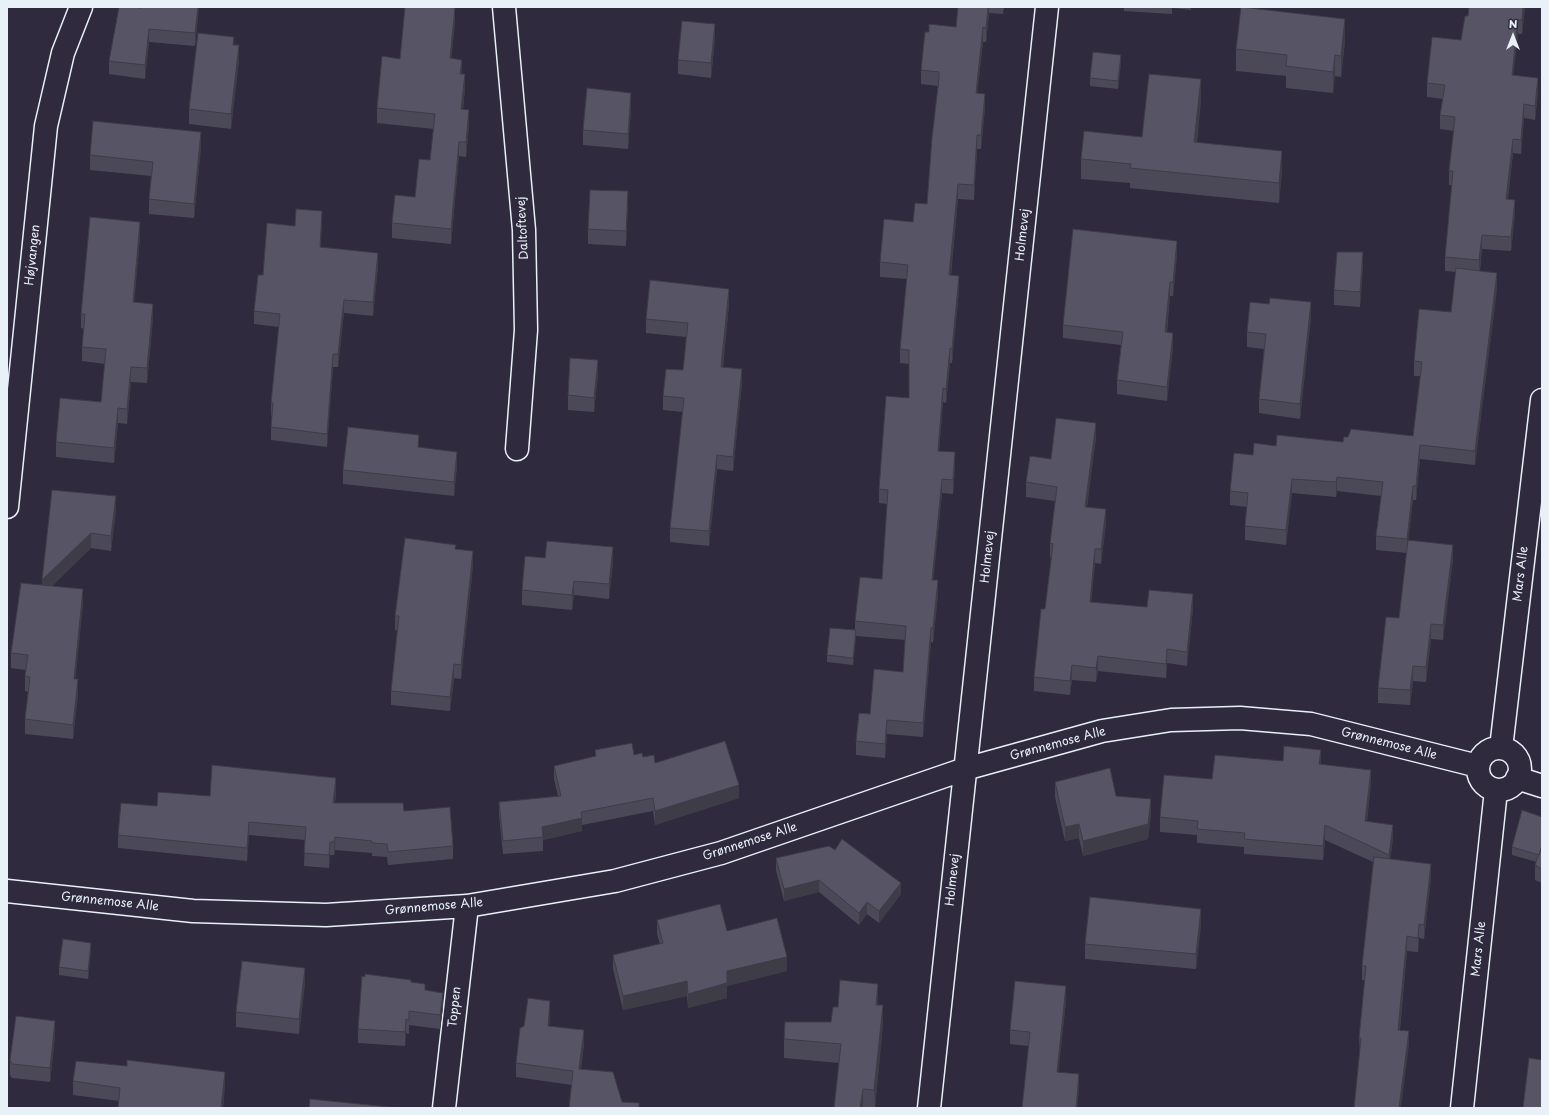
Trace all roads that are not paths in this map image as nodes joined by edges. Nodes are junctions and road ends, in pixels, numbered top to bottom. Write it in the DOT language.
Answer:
graph roads {
  1 [pos="81,7"];
  2 [pos="504,7"];
  3 [pos="1047,7"];
  4 [pos="1542,400"];
  5 [pos="517,450"];
  6 [pos="7,507"];
  7 [pos="1500,748"];
  8 [pos="1478,766"];
  9 [pos="965,769"];
  10 [pos="1517,778"];
  11 [pos="1542,786"];
  12 [pos="1496,790"];
  13 [pos="7,891"];
  14 [pos="467,906"];
  15 [pos="444,1108"];
  16 [pos="929,1108"];
  17 [pos="1462,1108"];
  1 -- 6 [label="street, Højvangen"];
  2 -- 5 [label="street, Daltoftevej"];
  3 -- 9 [label="street, Holmevej"];
  4 -- 7 [label="street, Mars Alle"];
  7 -- 8 [label="street"];
  7 -- 10 [label="street"];
  8 -- 9 [label="street, Grønnemose Alle"];
  8 -- 12 [label="street"];
  9 -- 14 [label="street, Grønnemose Alle"];
  9 -- 16 [label="street, Holmevej"];
  10 -- 11 [label="street"];
  10 -- 12 [label="street"];
  12 -- 17 [label="street, Mars Alle"];
  13 -- 14 [label="street, Grønnemose Alle"];
  14 -- 15 [label="street, Toppen"];
}
